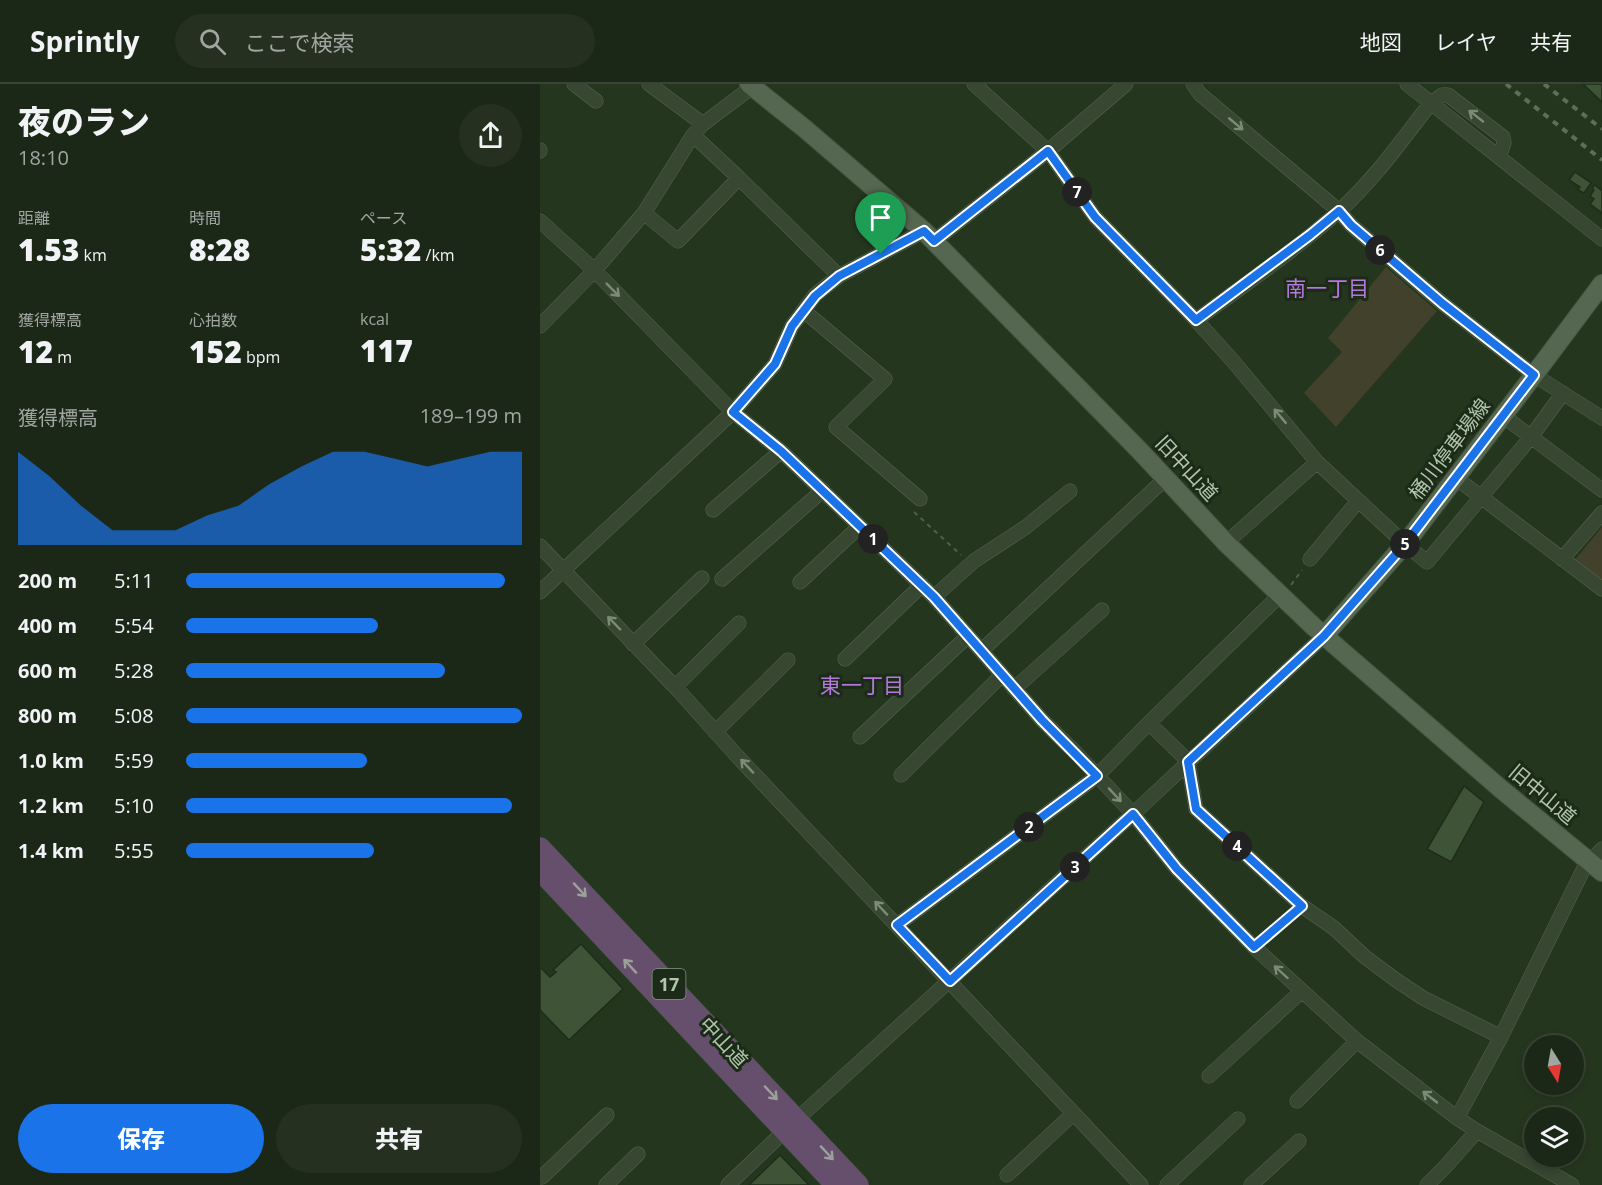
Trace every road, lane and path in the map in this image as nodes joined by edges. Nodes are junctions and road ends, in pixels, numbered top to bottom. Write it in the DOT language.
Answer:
graph roads {
  1 [pos="574,84"];
  2 [pos="649,84"];
  3 [pos="1126,84"];
  4 [pos="1193,84"];
  5 [pos="1407,84"];
  6 [pos="751,85"];
  7 [pos="982,86"];
  8 [pos="596,101"];
  9 [pos="1430,104"];
  10 [pos="703,124"];
  11 [pos="693,135"];
  12 [pos="1048,151"];
  13 [pos="739,178"];
  14 [pos="1339,211"];
  15 [pos="644,213"];
  16 [pos="541,223"];
  17 [pos="929,236"];
  18 [pos="1602,239"];
  19 [pos="594,271"];
  20 [pos="839,276"];
  21 [pos="1602,284"];
  22 [pos="804,311"];
  23 [pos="1196,320"];
  24 [pos="540,326"];
  25 [pos="1534,375"];
  26 [pos="1563,393"];
  27 [pos="733,412"];
  28 [pos="1503,416"];
  29 [pos="1602,418"];
  30 [pos="1532,437"];
  31 [pos="781,451"];
  32 [pos="1317,462"];
  33 [pos="1166,478"];
  34 [pos="1456,478"];
  35 [pos="823,490"];
  36 [pos="1602,490"];
  37 [pos="1070,491"];
  38 [pos="1481,497"];
  39 [pos="920,498"];
  40 [pos="1358,501"];
  41 [pos="713,510"];
  42 [pos="1602,513"];
  43 [pos="860,526"];
  44 [pos="1226,543"];
  45 [pos="1405,544"];
  46 [pos="540,546"];
  47 [pos="1310,559"];
  48 [pos="1562,559"];
  49 [pos="970,564"];
  50 [pos="563,570"];
  51 [pos="702,578"];
  52 [pos="722,579"];
  53 [pos="800,582"];
  54 [pos="922,585"];
  55 [pos="1602,589"];
  56 [pos="540,592"];
  57 [pos="1281,596"];
  58 [pos="934,597"];
  59 [pos="1102,610"];
  60 [pos="739,623"];
  61 [pos="968,636"];
  62 [pos="1324,636"];
  63 [pos="633,644"];
  64 [pos="981,651"];
  65 [pos="845,658"];
  66 [pos="788,660"];
  67 [pos="1002,675"];
  68 [pos="675,687"];
  69 [pos="1014,689"];
  70 [pos="1149,723"];
  71 [pos="715,732"];
  72 [pos="860,737"];
  73 [pos="1188,762"];
  74 [pos="901,775"];
  75 [pos="1097,776"];
  76 [pos="1133,814"];
  77 [pos="540,848"];
  78 [pos="1595,861"];
  79 [pos="540,870"];
  80 [pos="1302,906"];
  81 [pos="897,925"];
  82 [pos="1254,947"];
  83 [pos="950,981"];
  84 [pos="1302,991"];
  85 [pos="1502,1037"];
  86 [pos="1357,1041"];
  87 [pos="1209,1076"];
  88 [pos="1297,1101"];
  89 [pos="1073,1114"];
  90 [pos="607,1115"];
  91 [pos="1457,1118"];
  92 [pos="1238,1119"];
  93 [pos="791,1126"];
  94 [pos="1477,1131"];
  95 [pos="1299,1141"];
  96 [pos="638,1154"];
  97 [pos="1007,1174"];
  98 [pos="544,1179"];
  99 [pos="606,1185"];
  100 [pos="728,1185"];
  101 [pos="836,1185"];
  102 [pos="858,1185"];
  103 [pos="1141,1185"];
  104 [pos="1167,1185"];
  105 [pos="1251,1185"];
  106 [pos="1426,1185"];
  107 [pos="1572,1185"];
  1 -- 8 [label="street"];
  2 -- 10 [label="street"];
  3 -- 12 [label="street"];
  4 -- 14 [label="street, one-way"];
  5 -- 9 [label="street"];
  6 -- 10 [label="street"];
  6 -- 17 [label="main road, 旧中山道"];
  7 -- 12 [label="street"];
  9 -- 14 [label="street"];
  18 -- 9 [label="street, one-way"];
  10 -- 11 [label="street"];
  11 -- 13 [label="street"];
  11 -- 15 [label="street"];
  12 -- 17 [label="street"];
  12 -- 23 [label="street"];
  13 -- 15 [label="street"];
  13 -- 20 [label="street"];
  14 -- 23 [label="street"];
  14 -- 25 [label="street"];
  15 -- 19 [label="street"];
  16 -- 19 [label="street"];
  17 -- 20 [label="street"];
  17 -- 33 [label="main road, 旧中山道"];
  19 -- 24 [label="street"];
  19 -- 27 [label="street, one-way"];
  20 -- 22 [label="street"];
  21 -- 25 [label="main road, 桶川停車場線"];
  22 -- 27 [label="street"];
  22 -- 39 [label="street"];
  32 -- 23 [label="street, one-way"];
  25 -- 26 [label="street"];
  25 -- 28 [label="main road, 桶川停車場線"];
  26 -- 29 [label="street"];
  26 -- 30 [label="street"];
  27 -- 31 [label="street"];
  27 -- 50 [label="street"];
  28 -- 30 [label="street"];
  28 -- 34 [label="main road, 桶川停車場線"];
  30 -- 36 [label="street"];
  30 -- 38 [label="street"];
  31 -- 35 [label="street"];
  31 -- 41 [label="street"];
  32 -- 40 [label="street"];
  32 -- 44 [label="street"];
  33 -- 44 [label="main road, 旧中山道"];
  33 -- 64 [label="street"];
  34 -- 38 [label="street"];
  34 -- 45 [label="main road, 桶川停車場線"];
  35 -- 43 [label="street"];
  35 -- 52 [label="street"];
  37 -- 49 [label="street"];
  38 -- 45 [label="street"];
  38 -- 48 [label="street"];
  39 -- 49 [label="path"];
  40 -- 45 [label="street"];
  40 -- 47 [label="street"];
  42 -- 48 [label="street"];
  43 -- 53 [label="street"];
  43 -- 54 [label="street"];
  44 -- 57 [label="main road, 旧中山道"];
  45 -- 62 [label="main road, 桶川停車場線"];
  46 -- 50 [label="street"];
  47 -- 57 [label="path"];
  48 -- 55 [label="street"];
  49 -- 58 [label="street"];
  50 -- 56 [label="street"];
  63 -- 50 [label="street, one-way"];
  51 -- 63 [label="street"];
  54 -- 58 [label="street"];
  54 -- 65 [label="street"];
  57 -- 62 [label="main road, 旧中山道"];
  57 -- 70 [label="street"];
  58 -- 61 [label="street"];
  59 -- 69 [label="street"];
  60 -- 68 [label="street"];
  61 -- 64 [label="street"];
  61 -- 72 [label="street"];
  62 -- 73 [label="street"];
  62 -- 78 [label="main road, 旧中山道"];
  63 -- 68 [label="street"];
  64 -- 67 [label="street"];
  66 -- 71 [label="street"];
  67 -- 69 [label="street"];
  67 -- 74 [label="street"];
  68 -- 71 [label="street"];
  69 -- 75 [label="street"];
  70 -- 73 [label="street"];
  70 -- 75 [label="street"];
  81 -- 71 [label="street, one-way"];
  73 -- 76 [label="street"];
  73 -- 80 [label="street"];
  75 -- 76 [label="street, one-way"];
  75 -- 81 [label="street"];
  76 -- 82 [label="street"];
  76 -- 83 [label="street"];
  77 -- 93 [label="highway, 中山道 / 17, one-way"];
  78 -- 85 [label="street"];
  93 -- 79 [label="highway, 中山道 / 17, one-way"];
  80 -- 82 [label="path"];
  80 -- 85 [label="street"];
  81 -- 83 [label="street"];
  84 -- 82 [label="street, one-way"];
  83 -- 89 [label="street"];
  83 -- 93 [label="street"];
  84 -- 86 [label="street"];
  84 -- 87 [label="street"];
  85 -- 91 [label="street"];
  86 -- 88 [label="street"];
  91 -- 86 [label="street, one-way"];
  89 -- 97 [label="street"];
  89 -- 103 [label="street"];
  90 -- 98 [label="street"];
  91 -- 94 [label="street"];
  92 -- 104 [label="street"];
  93 -- 100 [label="street"];
  93 -- 101 [label="highway, 中山道 / 17"];
  93 -- 102 [label="highway, 中山道 / 17, one-way"];
  94 -- 106 [label="street"];
  94 -- 107 [label="street"];
  95 -- 105 [label="street"];
  96 -- 99 [label="street"];
}
